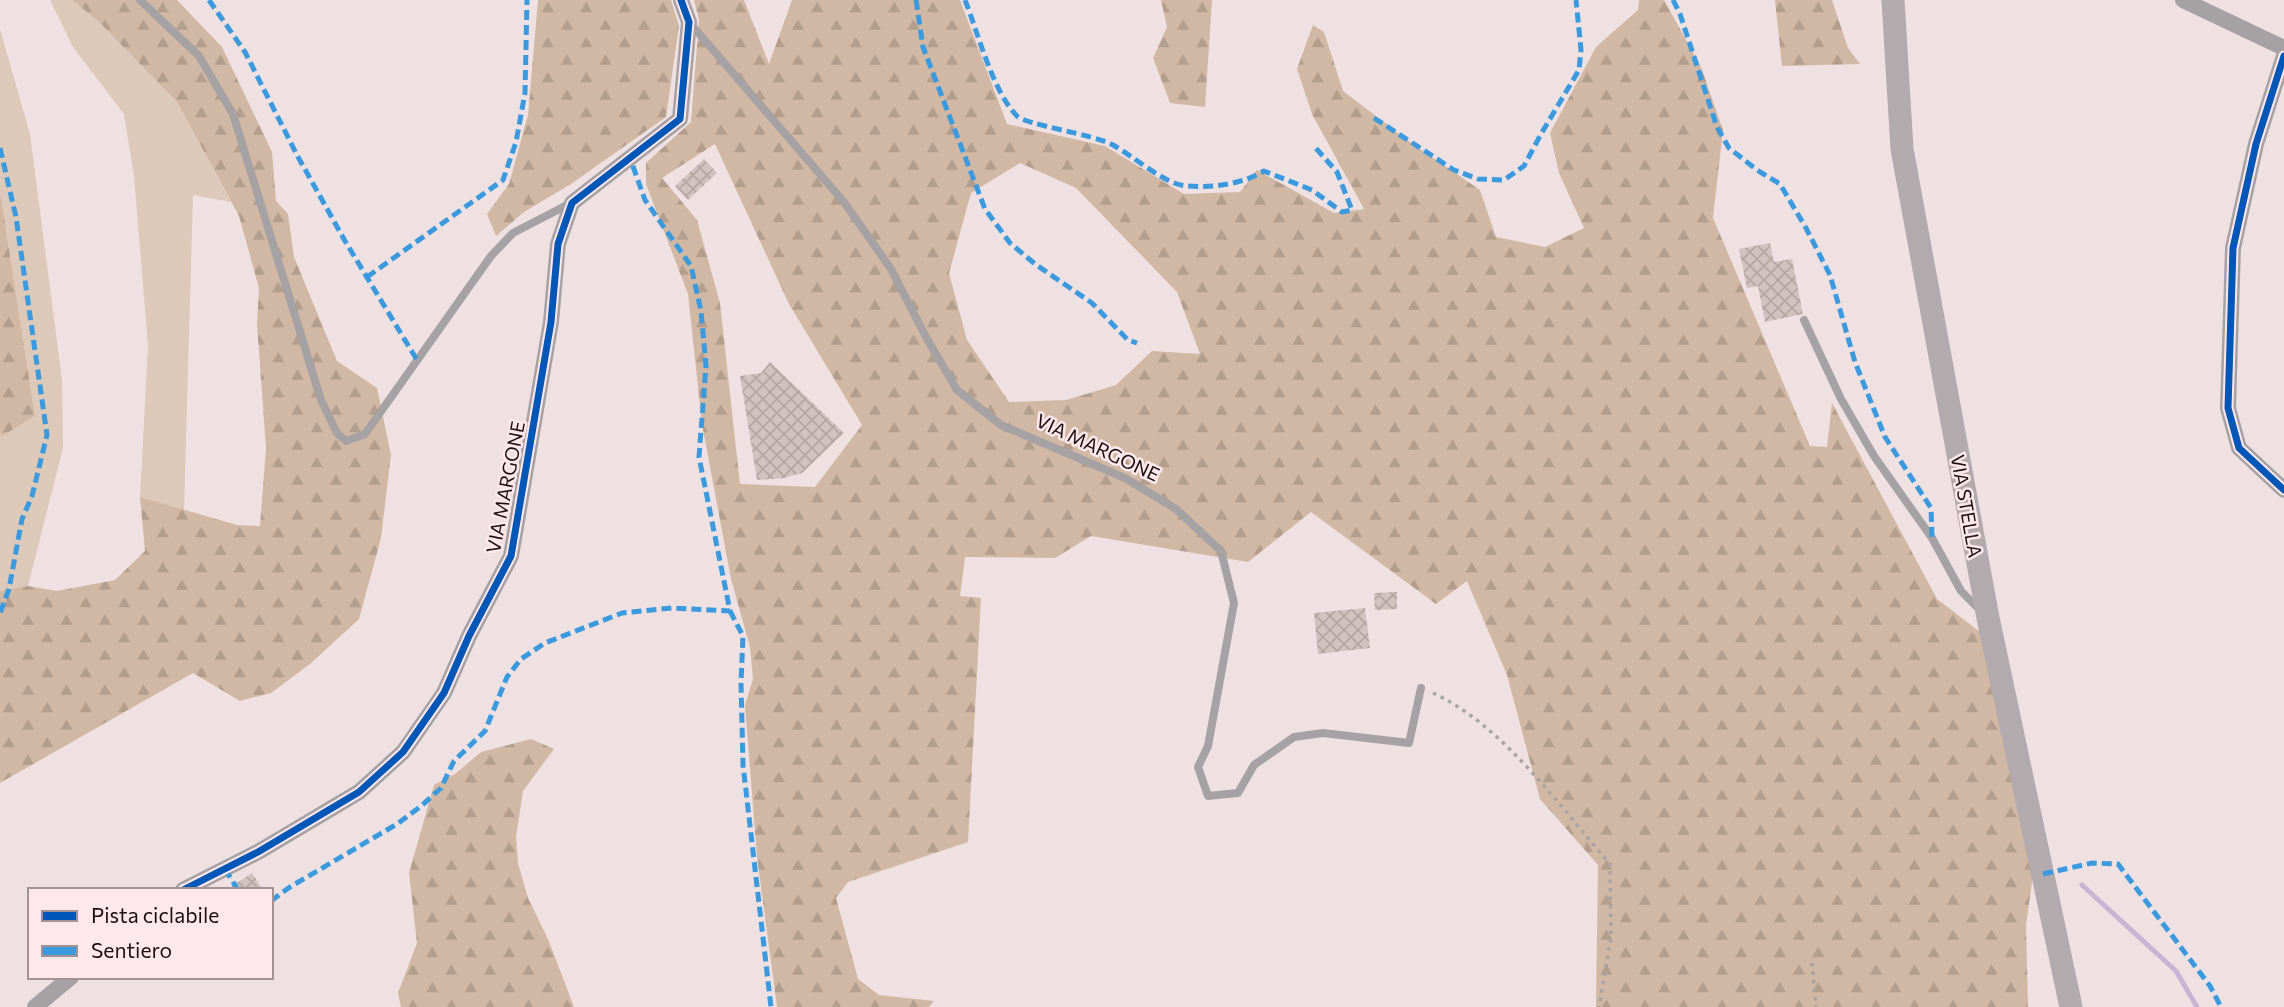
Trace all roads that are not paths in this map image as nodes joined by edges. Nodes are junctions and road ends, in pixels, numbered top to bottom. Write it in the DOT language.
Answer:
graph roads {
  1 [pos="140,0"];
  2 [pos="681,0"];
  3 [pos="1893,0"];
  4 [pos="2183,0"];
  5 [pos="690,22"];
  6 [pos="2284,48"];
  7 [pos="2284,56"];
  8 [pos="572,203"];
  9 [pos="1804,320"];
  10 [pos="2284,490"];
  11 [pos="1988,618"];
  12 [pos="1421,688"];
  13 [pos="187,888"];
  14 [pos="69,979"];
  15 [pos="35,1007"];
  16 [pos="2071,1007"];
  1 -- 8 [label="lane, VIA MARGONE"];
  2 -- 5 [label="street, VIA MARGONE"];
  3 -- 11 [label="main road, VIA STELLA"];
  4 -- 6 [label="street"];
  5 -- 8 [label="street, VIA MARGONE"];
  5 -- 12 [label="lane, VIA MARGONE"];
  7 -- 10 [label="street"];
  8 -- 13 [label="street, VIA MARGONE"];
  9 -- 11 [label="lane"];
  11 -- 16 [label="main road, VIA STELLA"];
  14 -- 15 [label="street"];
}
